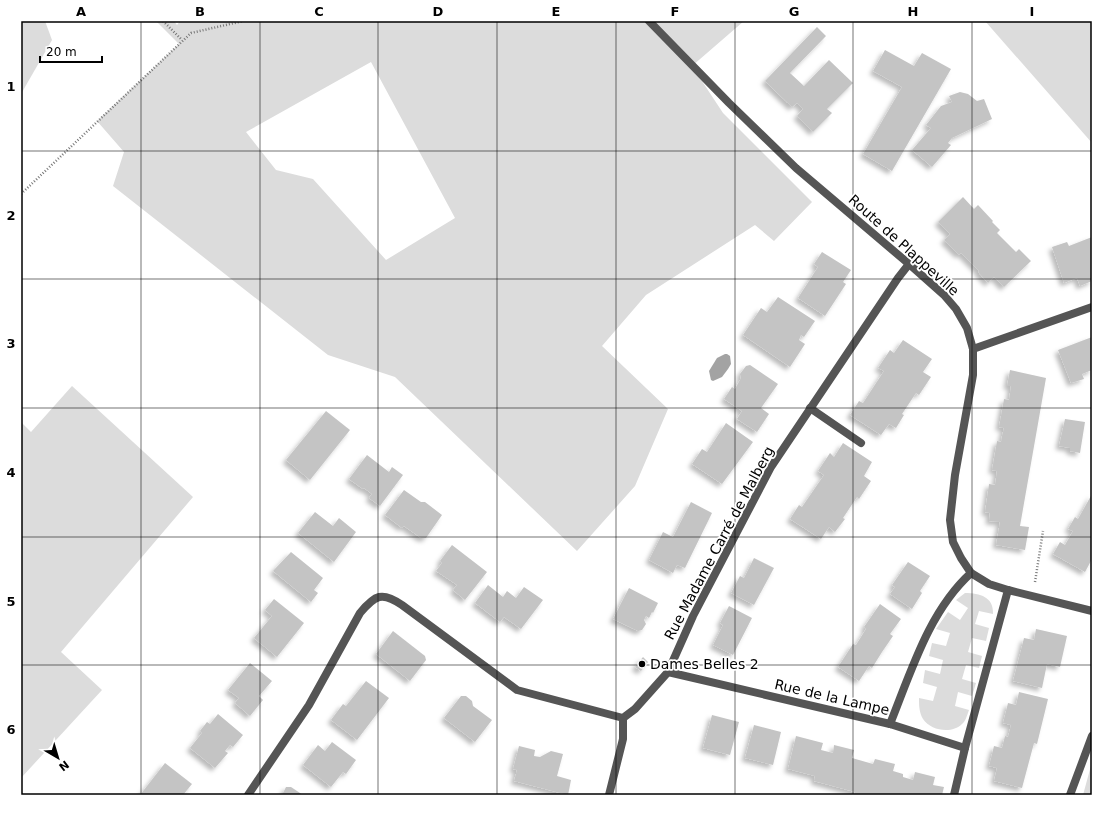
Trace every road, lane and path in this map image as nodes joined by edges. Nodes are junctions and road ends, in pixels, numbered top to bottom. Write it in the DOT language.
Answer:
graph roads {
  1 [pos="163,21"];
  2 [pos="243,21"];
  3 [pos="649,21"];
  4 [pos="182,40"];
  5 [pos="21,194"];
  6 [pos="909,264"];
  7 [pos="1092,307"];
  8 [pos="973,349"];
  9 [pos="810,408"];
  10 [pos="861,443"];
  11 [pos="1043,531"];
  12 [pos="972,573"];
  13 [pos="1008,590"];
  14 [pos="1033,596"];
  15 [pos="1092,610"];
  16 [pos="668,672"];
  17 [pos="623,718"];
  18 [pos="890,724"];
  19 [pos="1092,736"];
  20 [pos="965,748"];
  21 [pos="248,795"];
  22 [pos="609,795"];
  23 [pos="954,795"];
  24 [pos="1070,795"];
  1 -- 4 [label="path"];
  2 -- 4 [label="path"];
  3 -- 6 [label="street, Route de Plappeville"];
  4 -- 5 [label="path"];
  6 -- 8 [label="street, Route de Plappeville"];
  6 -- 9 [label="street, Rue Madame Carré de Malberg"];
  7 -- 8 [label="street"];
  8 -- 12 [label="street, Route de Plappeville"];
  9 -- 10 [label="street"];
  9 -- 16 [label="street, Rue Madame Carré de Malberg"];
  11 -- 14 [label="path"];
  12 -- 13 [label="street, Route de Plappeville"];
  12 -- 18 [label="street"];
  13 -- 14 [label="street, Route de Plappeville"];
  13 -- 20 [label="street"];
  14 -- 15 [label="street, Route de Plappeville"];
  16 -- 17 [label="street, Rue Madame Carré de Malberg"];
  16 -- 18 [label="street, Rue de la Lampe"];
  17 -- 21 [label="street"];
  17 -- 22 [label="street"];
  18 -- 20 [label="street, Rue de la Lampe"];
  19 -- 24 [label="street"];
  20 -- 23 [label="street"];
}
